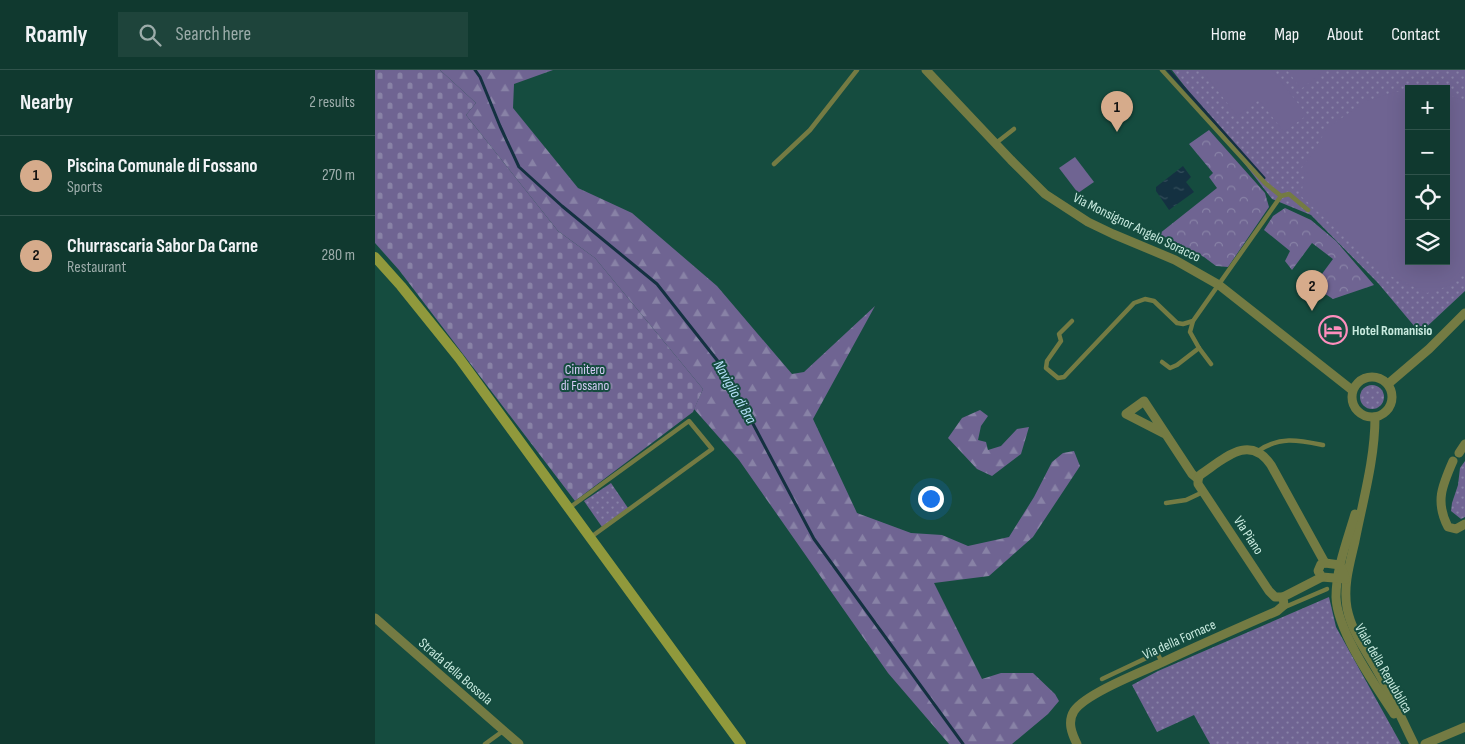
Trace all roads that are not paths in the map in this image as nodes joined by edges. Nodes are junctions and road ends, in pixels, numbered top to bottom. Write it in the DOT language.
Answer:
graph roads {
  1 [pos="857,70"];
  2 [pos="926,70"];
  3 [pos="1163,70"];
  4 [pos="1014,129"];
  5 [pos="995,144"];
  6 [pos="774,164"];
  7 [pos="1281,196"];
  8 [pos="1308,210"];
  9 [pos="375,257"];
  10 [pos="1219,285"];
  11 [pos="1465,313"];
  12 [pos="1072,321"];
  13 [pos="1193,322"];
  14 [pos="1199,348"];
  15 [pos="1162,362"];
  16 [pos="1211,364"];
  17 [pos="1388,384"];
  18 [pos="1352,390"];
  19 [pos="1375,417"];
  20 [pos="1165,434"];
  21 [pos="1465,444"];
  22 [pos="1323,445"];
  23 [pos="1258,451"];
  24 [pos="1459,453"];
  25 [pos="1372,459"];
  26 [pos="1453,461"];
  27 [pos="1198,479"];
  28 [pos="1203,491"];
  29 [pos="1166,503"];
  30 [pos="568,508"];
  31 [pos="1465,524"];
  32 [pos="590,538"];
  33 [pos="1325,563"];
  34 [pos="1340,565"];
  35 [pos="1322,577"];
  36 [pos="1342,579"];
  37 [pos="1327,589"];
  38 [pos="1283,597"];
  39 [pos="1281,608"];
  40 [pos="375,618"];
  41 [pos="1162,662"];
  42 [pos="1102,679"];
  43 [pos="1465,726"];
  44 [pos="503,731"];
  45 [pos="485,744"];
  46 [pos="519,744"];
  47 [pos="741,744"];
  48 [pos="1077,744"];
  49 [pos="1414,744"];
  50 [pos="1425,744"];
  1 -- 6 [label="lane"];
  2 -- 5 [label="street, Via Monsignor Angelo Soracco"];
  3 -- 7 [label="lane"];
  4 -- 5 [label="lane"];
  5 -- 10 [label="street, Via Monsignor Angelo Soracco"];
  7 -- 8 [label="lane"];
  7 -- 10 [label="lane"];
  9 -- 30 [label="main road"];
  10 -- 13 [label="lane"];
  10 -- 18 [label="street, Via Monsignor Angelo Soracco"];
  11 -- 17 [label="street"];
  12 -- 13 [label="lane"];
  13 -- 14 [label="lane"];
  14 -- 15 [label="lane"];
  14 -- 16 [label="lane"];
  17 -- 18 [label="street"];
  17 -- 19 [label="street"];
  18 -- 19 [label="street"];
  19 -- 25 [label="street, Viale della Repubblica"];
  20 -- 27 [label="street, Via Piano"];
  21 -- 24 [label="street"];
  22 -- 23 [label="lane"];
  23 -- 27 [label="street"];
  23 -- 33 [label="street"];
  25 -- 34 [label="street, Viale della Repubblica"];
  25 -- 36 [label="street, Viale della Repubblica"];
  26 -- 31 [label="street"];
  27 -- 28 [label="street, Via Piano"];
  28 -- 29 [label="lane"];
  28 -- 38 [label="street, Via Piano"];
  30 -- 32 [label="main road"];
  30 -- 32 [label="lane"];
  32 -- 47 [label="main road"];
  33 -- 34 [label="street"];
  33 -- 35 [label="street"];
  34 -- 36 [label="street"];
  35 -- 36 [label="street"];
  35 -- 38 [label="street"];
  36 -- 49 [label="street, Viale della Repubblica"];
  37 -- 39 [label="lane"];
  38 -- 39 [label="street"];
  39 -- 41 [label="street, Via della Fornace"];
  40 -- 44 [label="street, Strada della Bossola"];
  41 -- 42 [label="lane"];
  41 -- 48 [label="street, Via della Fornace"];
  43 -- 50 [label="street"];
  44 -- 45 [label="lane"];
  44 -- 46 [label="street, Strada della Bossola"];
}
